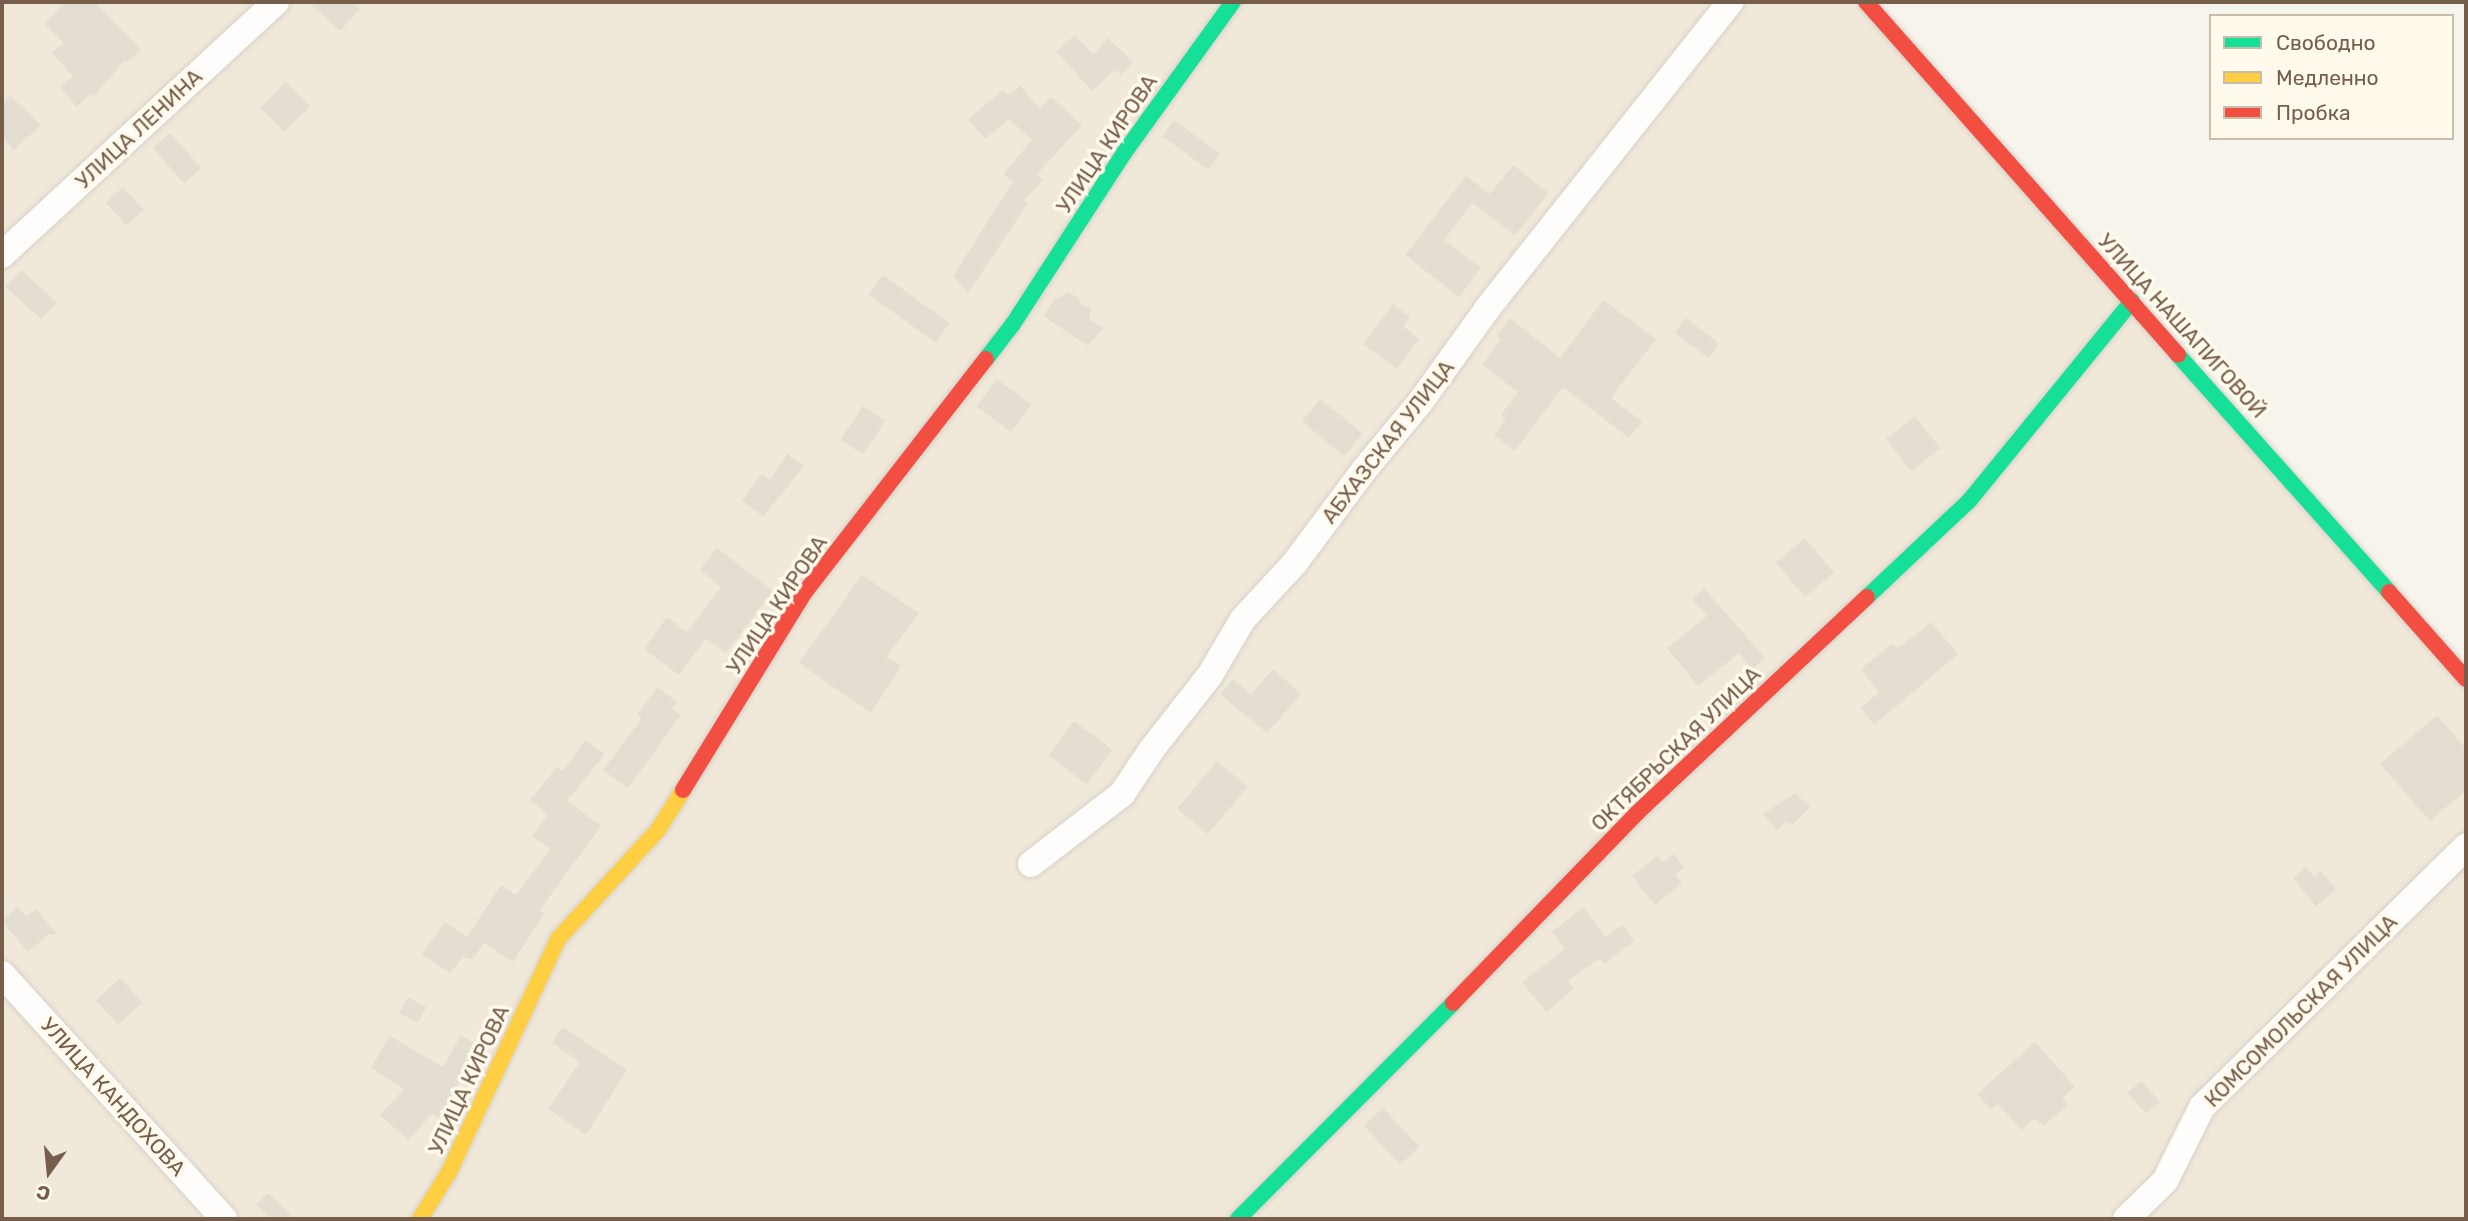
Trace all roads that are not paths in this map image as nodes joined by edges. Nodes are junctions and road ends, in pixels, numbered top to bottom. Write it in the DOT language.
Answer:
graph roads {
  1 [pos="276,2"];
  2 [pos="1233,2"];
  3 [pos="1730,2"];
  4 [pos="1867,2"];
  5 [pos="2,255"];
  6 [pos="2132,301"];
  7 [pos="2466,678"];
  8 [pos="2466,847"];
  9 [pos="1031,864"];
  10 [pos="2,974"];
  11 [pos="224,1219"];
  12 [pos="420,1219"];
  13 [pos="1238,1219"];
  14 [pos="2126,1219"];
  1 -- 5 [label="street, УЛИЦА ЛЕНИНА"];
  2 -- 12 [label="street, УЛИЦА КИРОВА"];
  3 -- 9 [label="street, АБХАЗСКАЯ УЛИЦА"];
  4 -- 6 [label="street, УЛИЦА НАШАПИГОВОЙ"];
  6 -- 7 [label="street, УЛИЦА НАШАПИГОВОЙ"];
  6 -- 13 [label="street, ОКТЯБРЬСКАЯ УЛИЦА"];
  8 -- 14 [label="street, КОМСОМОЛЬСКАЯ УЛИЦА"];
  10 -- 11 [label="street, УЛИЦА КАНДОХОВА"];
}
